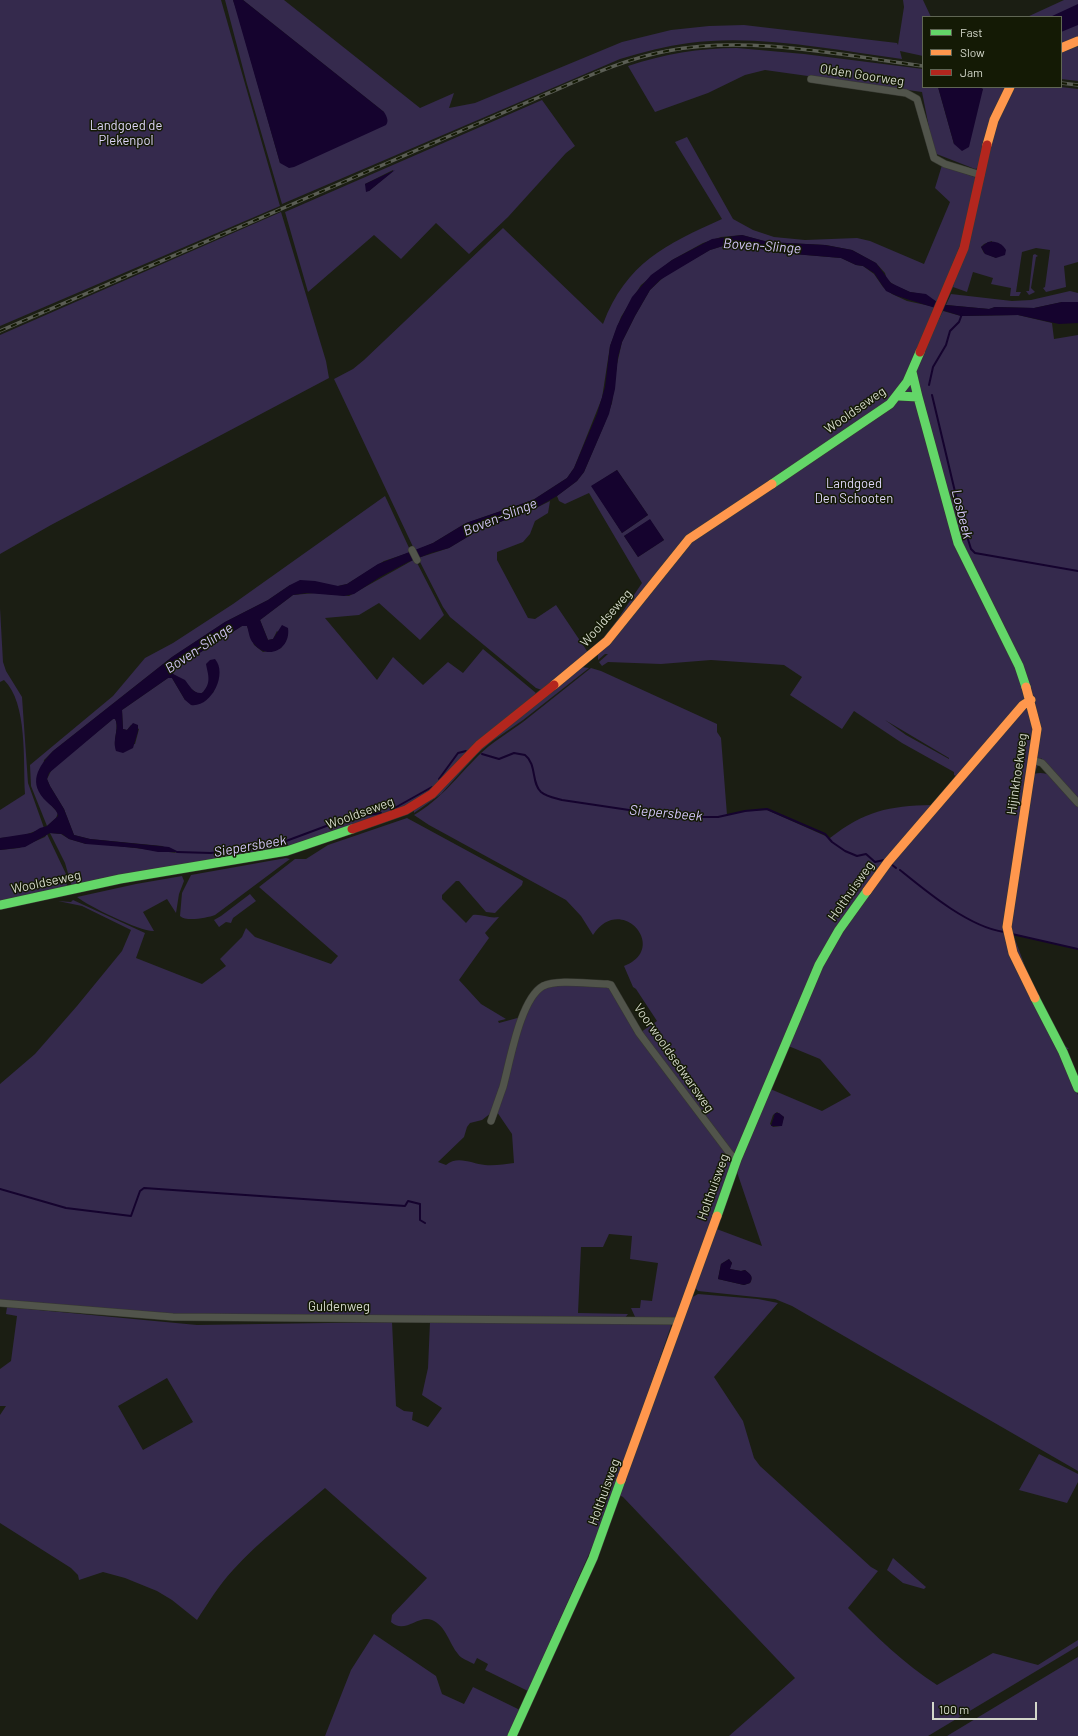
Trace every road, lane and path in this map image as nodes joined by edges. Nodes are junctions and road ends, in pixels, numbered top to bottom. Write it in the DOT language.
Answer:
graph roads {
  1 [pos="1078,41"];
  2 [pos="1062,48"];
  3 [pos="811,79"];
  4 [pos="1010,88"];
  5 [pos="981,175"];
  6 [pos="912,372"];
  7 [pos="899,396"];
  8 [pos="918,396"];
  9 [pos="412,550"];
  10 [pos="418,560"];
  11 [pos="1031,700"];
  12 [pos="1032,760"];
  13 [pos="1078,803"];
  14 [pos="0,905"];
  15 [pos="1078,1088"];
  16 [pos="491,1121"];
  17 [pos="737,1159"];
  18 [pos="0,1303"];
  19 [pos="679,1321"];
  20 [pos="512,1736"];
  1 -- 2 [label="street"];
  3 -- 5 [label="street, Olden Goorweg"];
  4 -- 5 [label="street, Wooldseweg"];
  5 -- 6 [label="street, Wooldseweg"];
  6 -- 7 [label="street, Wooldseweg"];
  6 -- 8 [label="street, Hijinkhoekweg"];
  7 -- 8 [label="street"];
  7 -- 14 [label="street, Wooldseweg"];
  8 -- 11 [label="street, Hijinkhoekweg"];
  9 -- 10 [label="street"];
  11 -- 12 [label="street, Hijinkhoekweg"];
  11 -- 17 [label="street, Holthuisweg"];
  12 -- 13 [label="street"];
  12 -- 15 [label="street, Hijinkhoekweg"];
  16 -- 17 [label="street, Voorwooldsedwarsweg"];
  17 -- 19 [label="street, Holthuisweg"];
  18 -- 19 [label="street, Guldenweg"];
  19 -- 20 [label="street, Holthuisweg"];
}
